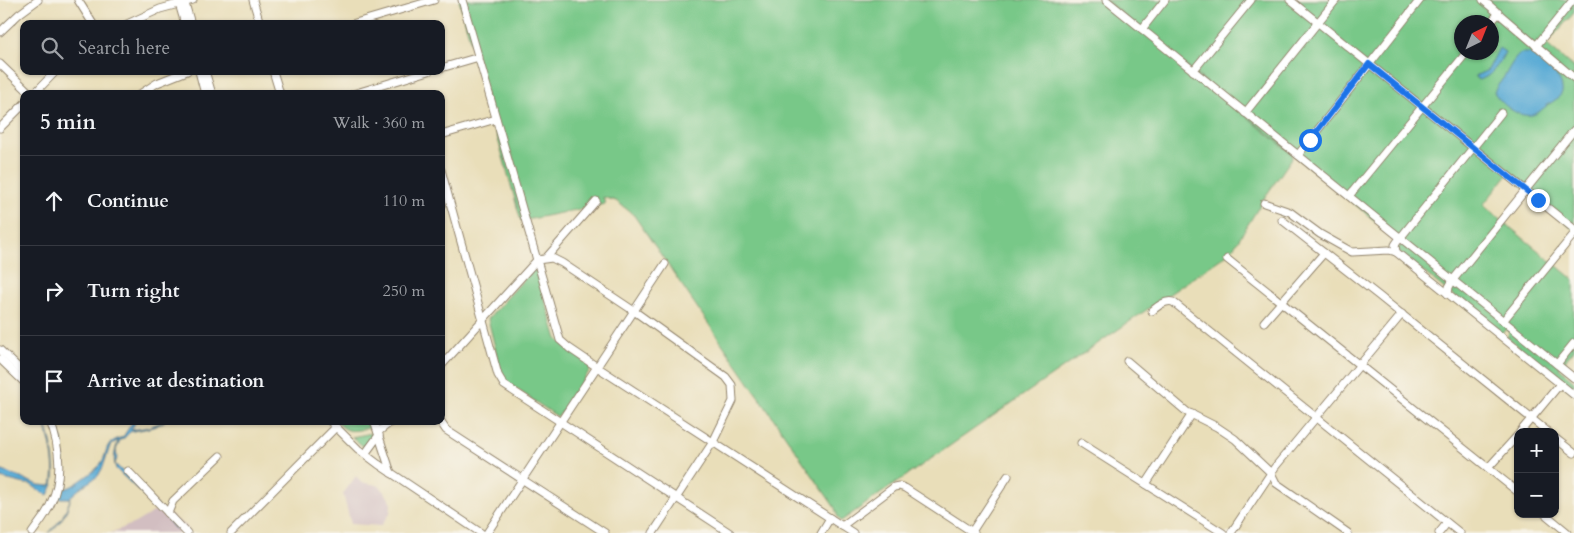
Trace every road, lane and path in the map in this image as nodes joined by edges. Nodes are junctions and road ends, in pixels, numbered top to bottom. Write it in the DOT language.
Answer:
graph roads {
  1 [pos="38,0"];
  2 [pos="78,0"];
  3 [pos="193,0"];
  4 [pos="253,0"];
  5 [pos="434,0"];
  6 [pos="462,0"];
  7 [pos="1106,0"];
  8 [pos="1165,0"];
  9 [pos="1251,0"];
  10 [pos="1290,0"];
  11 [pos="1336,0"];
  12 [pos="1420,0"];
  13 [pos="1484,0"];
  14 [pos="1573,0"];
  15 [pos="182,1"];
  16 [pos="1498,14"];
  17 [pos="90,20"];
  18 [pos="136,20"];
  19 [pos="184,20"];
  20 [pos="189,20"];
  21 [pos="259,20"];
  22 [pos="366,20"];
  23 [pos="1318,23"];
  24 [pos="1142,29"];
  25 [pos="0,32"];
  26 [pos="1536,46"];
  27 [pos="479,57"];
  28 [pos="1460,60"];
  29 [pos="0,64"];
  30 [pos="1369,64"];
  31 [pos="445,67"];
  32 [pos="1194,71"];
  33 [pos="52,75"];
  34 [pos="177,75"];
  35 [pos="200,75"];
  36 [pos="206,75"];
  37 [pos="275,75"];
  38 [pos="416,75"];
  39 [pos="1574,78"];
  40 [pos="28,90"];
  41 [pos="36,90"];
  42 [pos="146,90"];
  43 [pos="205,90"];
  44 [pos="211,90"];
  45 [pos="279,90"];
  46 [pos="366,90"];
  47 [pos="1422,107"];
  48 [pos="20,108"];
  49 [pos="1245,113"];
  50 [pos="1501,113"];
  51 [pos="496,119"];
  52 [pos="0,128"];
  53 [pos="1574,130"];
  54 [pos="445,134"];
  55 [pos="1473,148"];
  56 [pos="1298,155"];
  57 [pos="445,184"];
  58 [pos="1525,190"];
  59 [pos="1349,196"];
  60 [pos="596,202"];
  61 [pos="1264,203"];
  62 [pos="1282,220"];
  63 [pos="1574,229"];
  64 [pos="1574,234"];
  65 [pos="1401,238"];
  66 [pos="1396,252"];
  67 [pos="1324,253"];
  68 [pos="546,258"];
  69 [pos="1227,258"];
  70 [pos="537,260"];
  71 [pos="665,264"];
  72 [pos="1453,280"];
  73 [pos="1448,294"];
  74 [pos="1282,303"];
  75 [pos="634,311"];
  76 [pos="1152,311"];
  77 [pos="1402,314"];
  78 [pos="483,320"];
  79 [pos="1503,321"];
  80 [pos="1264,322"];
  81 [pos="1574,343"];
  82 [pos="0,350"];
  83 [pos="0,359"];
  84 [pos="1127,361"];
  85 [pos="445,362"];
  86 [pos="1557,364"];
  87 [pos="1360,365"];
  88 [pos="597,367"];
  89 [pos="20,369"];
  90 [pos="20,378"];
  91 [pos="1574,378"];
  92 [pos="1560,384"];
  93 [pos="1574,395"];
  94 [pos="1192,414"];
  95 [pos="1316,417"];
  96 [pos="1532,419"];
  97 [pos="560,422"];
  98 [pos="51,425"];
  99 [pos="333,425"];
  100 [pos="375,425"];
  101 [pos="387,425"];
  102 [pos="443,425"];
  103 [pos="336,428"];
  104 [pos="1524,428"];
  105 [pos="1543,428"];
  106 [pos="378,433"];
  107 [pos="1514,439"];
  108 [pos="1559,441"];
  109 [pos="713,442"];
  110 [pos="1081,442"];
  111 [pos="1574,453"];
  112 [pos="364,454"];
  113 [pos="220,456"];
  114 [pos="1488,468"];
  115 [pos="128,471"];
  116 [pos="1271,473"];
  117 [pos="391,474"];
  118 [pos="1008,476"];
  119 [pos="522,479"];
  120 [pos="1146,484"];
  121 [pos="1514,489"];
  122 [pos="676,498"];
  123 [pos="168,513"];
  124 [pos="830,518"];
  125 [pos="1550,518"];
  126 [pos="1447,523"];
  127 [pos="842,526"];
  128 [pos="32,533"];
  129 [pos="187,533"];
  130 [pos="231,533"];
  131 [pos="482,533"];
  132 [pos="487,533"];
  133 [pos="605,533"];
  134 [pos="653,533"];
  135 [pos="730,533"];
  136 [pos="821,533"];
  137 [pos="853,533"];
  138 [pos="972,533"];
  139 [pos="1223,533"];
  140 [pos="1231,533"];
  141 [pos="1348,533"];
  142 [pos="1439,533"];
  143 [pos="1460,533"];
  144 [pos="1568,533"];
  1 -- 25 [label="street"];
  2 -- 17 [label="street"];
  3 -- 15 [label="street"];
  4 -- 21 [label="street"];
  5 -- 22 [label="street"];
  6 -- 27 [label="street"];
  7 -- 24 [label="street"];
  8 -- 24 [label="street"];
  9 -- 32 [label="street"];
  10 -- 23 [label="street"];
  11 -- 23 [label="street"];
  12 -- 30 [label="street"];
  13 -- 16 [label="street"];
  14 -- 26 [label="street"];
  15 -- 18 [label="street"];
  15 -- 19 [label="street"];
  15 -- 20 [label="street"];
  16 -- 26 [label="street"];
  23 -- 30 [label="street"];
  23 -- 49 [label="street"];
  24 -- 32 [label="street"];
  26 -- 39 [label="street"];
  27 -- 31 [label="street"];
  27 -- 51 [label="street"];
  28 -- 47 [label="street"];
  29 -- 40 [label="street"];
  30 -- 47 [label="street"];
  30 -- 56 [label="street"];
  32 -- 49 [label="street"];
  33 -- 41 [label="street"];
  34 -- 42 [label="street"];
  35 -- 43 [label="street"];
  36 -- 44 [label="street"];
  37 -- 45 [label="street"];
  38 -- 46 [label="street"];
  47 -- 55 [label="street"];
  47 -- 59 [label="street"];
  48 -- 52 [label="street"];
  49 -- 56 [label="street"];
  50 -- 55 [label="street"];
  51 -- 54 [label="street"];
  51 -- 70 [label="street"];
  53 -- 58 [label="street"];
  55 -- 58 [label="street"];
  55 -- 65 [label="street"];
  56 -- 59 [label="street"];
  57 -- 78 [label="street"];
  58 -- 63 [label="street"];
  58 -- 72 [label="street"];
  59 -- 65 [label="street"];
  60 -- 68 [label="street"];
  61 -- 66 [label="street"];
  62 -- 67 [label="street"];
  64 -- 79 [label="street"];
  65 -- 66 [label="street"];
  65 -- 72 [label="street"];
  66 -- 73 [label="street"];
  67 -- 74 [label="street"];
  67 -- 77 [label="street"];
  68 -- 70 [label="street"];
  68 -- 75 [label="street"];
  69 -- 74 [label="street"];
  70 -- 78 [label="street"];
  70 -- 88 [label="street"];
  71 -- 75 [label="street"];
  72 -- 73 [label="street"];
  72 -- 79 [label="street"];
  73 -- 92 [label="street"];
  74 -- 80 [label="street"];
  74 -- 87 [label="street"];
  75 -- 88 [label="street"];
  75 -- 109 [label="street"];
  76 -- 95 [label="street"];
  77 -- 87 [label="street"];
  77 -- 96 [label="street"];
  78 -- 85 [label="street"];
  78 -- 97 [label="street"];
  79 -- 86 [label="street"];
  81 -- 86 [label="street"];
  82 -- 89 [label="street"];
  83 -- 90 [label="street"];
  84 -- 94 [label="street"];
  86 -- 91 [label="street"];
  87 -- 95 [label="street"];
  87 -- 114 [label="street"];
  88 -- 97 [label="street"];
  88 -- 109 [label="street"];
  92 -- 93 [label="street"];
  92 -- 96 [label="street"];
  94 -- 116 [label="street"];
  94 -- 120 [label="street"];
  95 -- 116 [label="street"];
  95 -- 126 [label="street"];
  96 -- 104 [label="street"];
  96 -- 105 [label="street"];
  97 -- 119 [label="street"];
  97 -- 122 [label="street"];
  98 -- 128 [label="street"];
  99 -- 103 [label="street"];
  100 -- 106 [label="street"];
  101 -- 106 [label="street"];
  102 -- 119 [label="street"];
  103 -- 112 [label="street"];
  103 -- 130 [label="street"];
  106 -- 112 [label="street"];
  106 -- 117 [label="street"];
  107 -- 114 [label="street"];
  108 -- 111 [label="street"];
  109 -- 122 [label="street"];
  109 -- 124 [label="street"];
  110 -- 120 [label="street"];
  112 -- 117 [label="street"];
  113 -- 123 [label="street"];
  114 -- 121 [label="street"];
  115 -- 123 [label="street"];
  116 -- 140 [label="street"];
  116 -- 141 [label="street"];
  117 -- 131 [label="street"];
  118 -- 138 [label="street"];
  119 -- 132 [label="street"];
  119 -- 133 [label="street"];
  120 -- 139 [label="street"];
  122 -- 134 [label="street"];
  122 -- 135 [label="street"];
  123 -- 129 [label="street"];
  124 -- 127 [label="street"];
  124 -- 136 [label="street"];
  125 -- 144 [label="street"];
  126 -- 142 [label="street"];
  126 -- 143 [label="street"];
  127 -- 137 [label="street"];
  127 -- 138 [label="street"];
}
